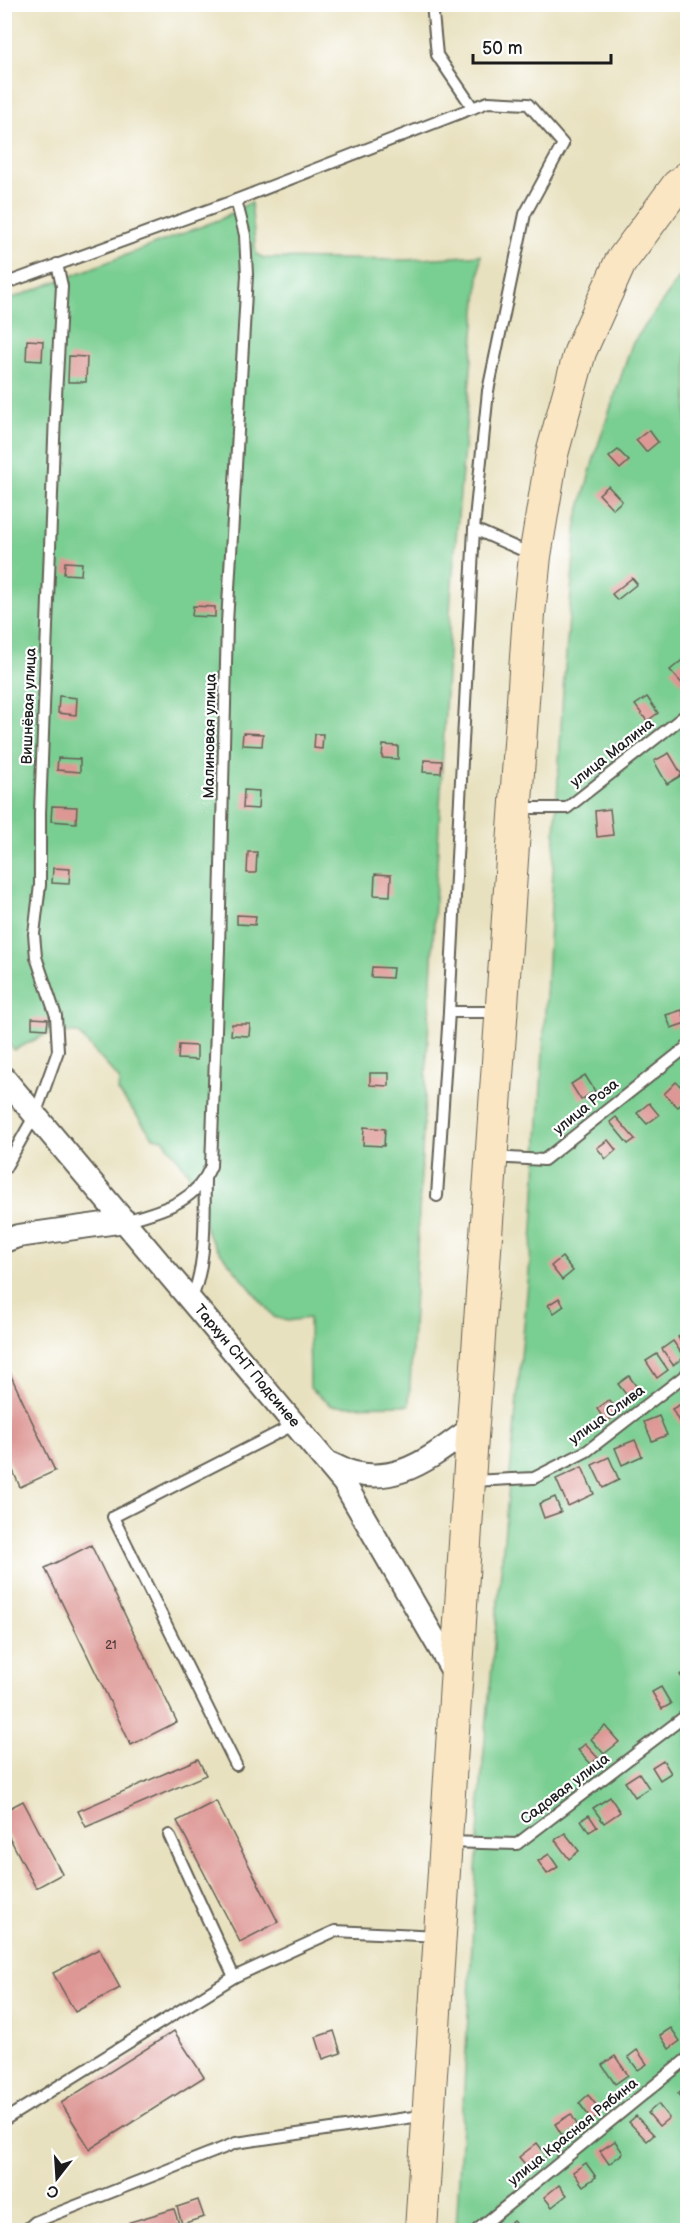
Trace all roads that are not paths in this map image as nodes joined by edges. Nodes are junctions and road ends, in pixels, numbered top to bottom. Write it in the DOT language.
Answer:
graph roads {
  1 [pos="432,4"];
  2 [pos="473,108"];
  3 [pos="687,177"];
  4 [pos="237,200"];
  5 [pos="57,264"];
  6 [pos="4,284"];
  7 [pos="474,529"];
  8 [pos="535,556"];
  9 [pos="687,713"];
  10 [pos="516,808"];
  11 [pos="449,1012"];
  12 [pos="502,1012"];
  13 [pos="687,1046"];
  14 [pos="4,1078"];
  15 [pos="35,1115"];
  16 [pos="492,1157"];
  17 [pos="4,1170"];
  18 [pos="205,1180"];
  19 [pos="437,1196"];
  20 [pos="125,1221"];
  21 [pos="9,1236"];
  22 [pos="191,1300"];
  23 [pos="687,1373"];
  24 [pos="295,1424"];
  25 [pos="473,1427"];
  26 [pos="326,1461"];
  27 [pos="469,1481"];
  28 [pos="457,1678"];
  29 [pos="687,1714"];
  30 [pos="236,1765"];
  31 [pos="169,1836"];
  32 [pos="446,1842"];
  33 [pos="439,1936"];
  34 [pos="234,1977"];
  35 [pos="687,2058"];
  36 [pos="427,2115"];
  37 [pos="4,2120"];
  38 [pos="26,2230"];
  39 [pos="421,2230"];
  40 [pos="477,2230"];
  1 -- 2 [label="lane"];
  2 -- 4 [label="lane"];
  2 -- 7 [label="lane"];
  3 -- 8 [label="main road"];
  4 -- 5 [label="lane"];
  4 -- 18 [label="lane, Малиновая улица"];
  5 -- 6 [label="lane"];
  5 -- 15 [label="lane, Вишнёвая улица"];
  7 -- 8 [label="lane"];
  7 -- 11 [label="lane"];
  8 -- 10 [label="main road"];
  9 -- 10 [label="lane, улица Малина"];
  10 -- 12 [label="main road"];
  11 -- 12 [label="lane"];
  11 -- 19 [label="lane"];
  12 -- 16 [label="main road"];
  13 -- 16 [label="lane, улица Роза"];
  14 -- 15 [label="street, Тархун СНТ Подсинее"];
  15 -- 17 [label="lane, Вишнёвая улица"];
  15 -- 20 [label="street, Тархун СНТ Подсинее"];
  16 -- 25 [label="main road"];
  18 -- 20 [label="lane"];
  18 -- 22 [label="lane, Малиновая улица"];
  20 -- 21 [label="street"];
  20 -- 22 [label="street, Тархун СНТ Подсинее"];
  22 -- 24 [label="street, Тархун СНТ Подсинее"];
  23 -- 27 [label="lane, улица Слива"];
  24 -- 26 [label="street, Тархун СНТ Подсинее"];
  24 -- 30 [label="lane"];
  25 -- 26 [label="street"];
  25 -- 27 [label="main road"];
  26 -- 28 [label="street, Тархун СНТ Подсинее"];
  27 -- 28 [label="main road"];
  28 -- 32 [label="main road"];
  29 -- 32 [label="lane, Садовая улица"];
  31 -- 34 [label="lane"];
  32 -- 33 [label="main road"];
  33 -- 34 [label="lane"];
  33 -- 36 [label="main road"];
  34 -- 37 [label="lane"];
  35 -- 40 [label="lane, улица Красная Рябина"];
  36 -- 38 [label="lane"];
  36 -- 39 [label="main road"];
}
